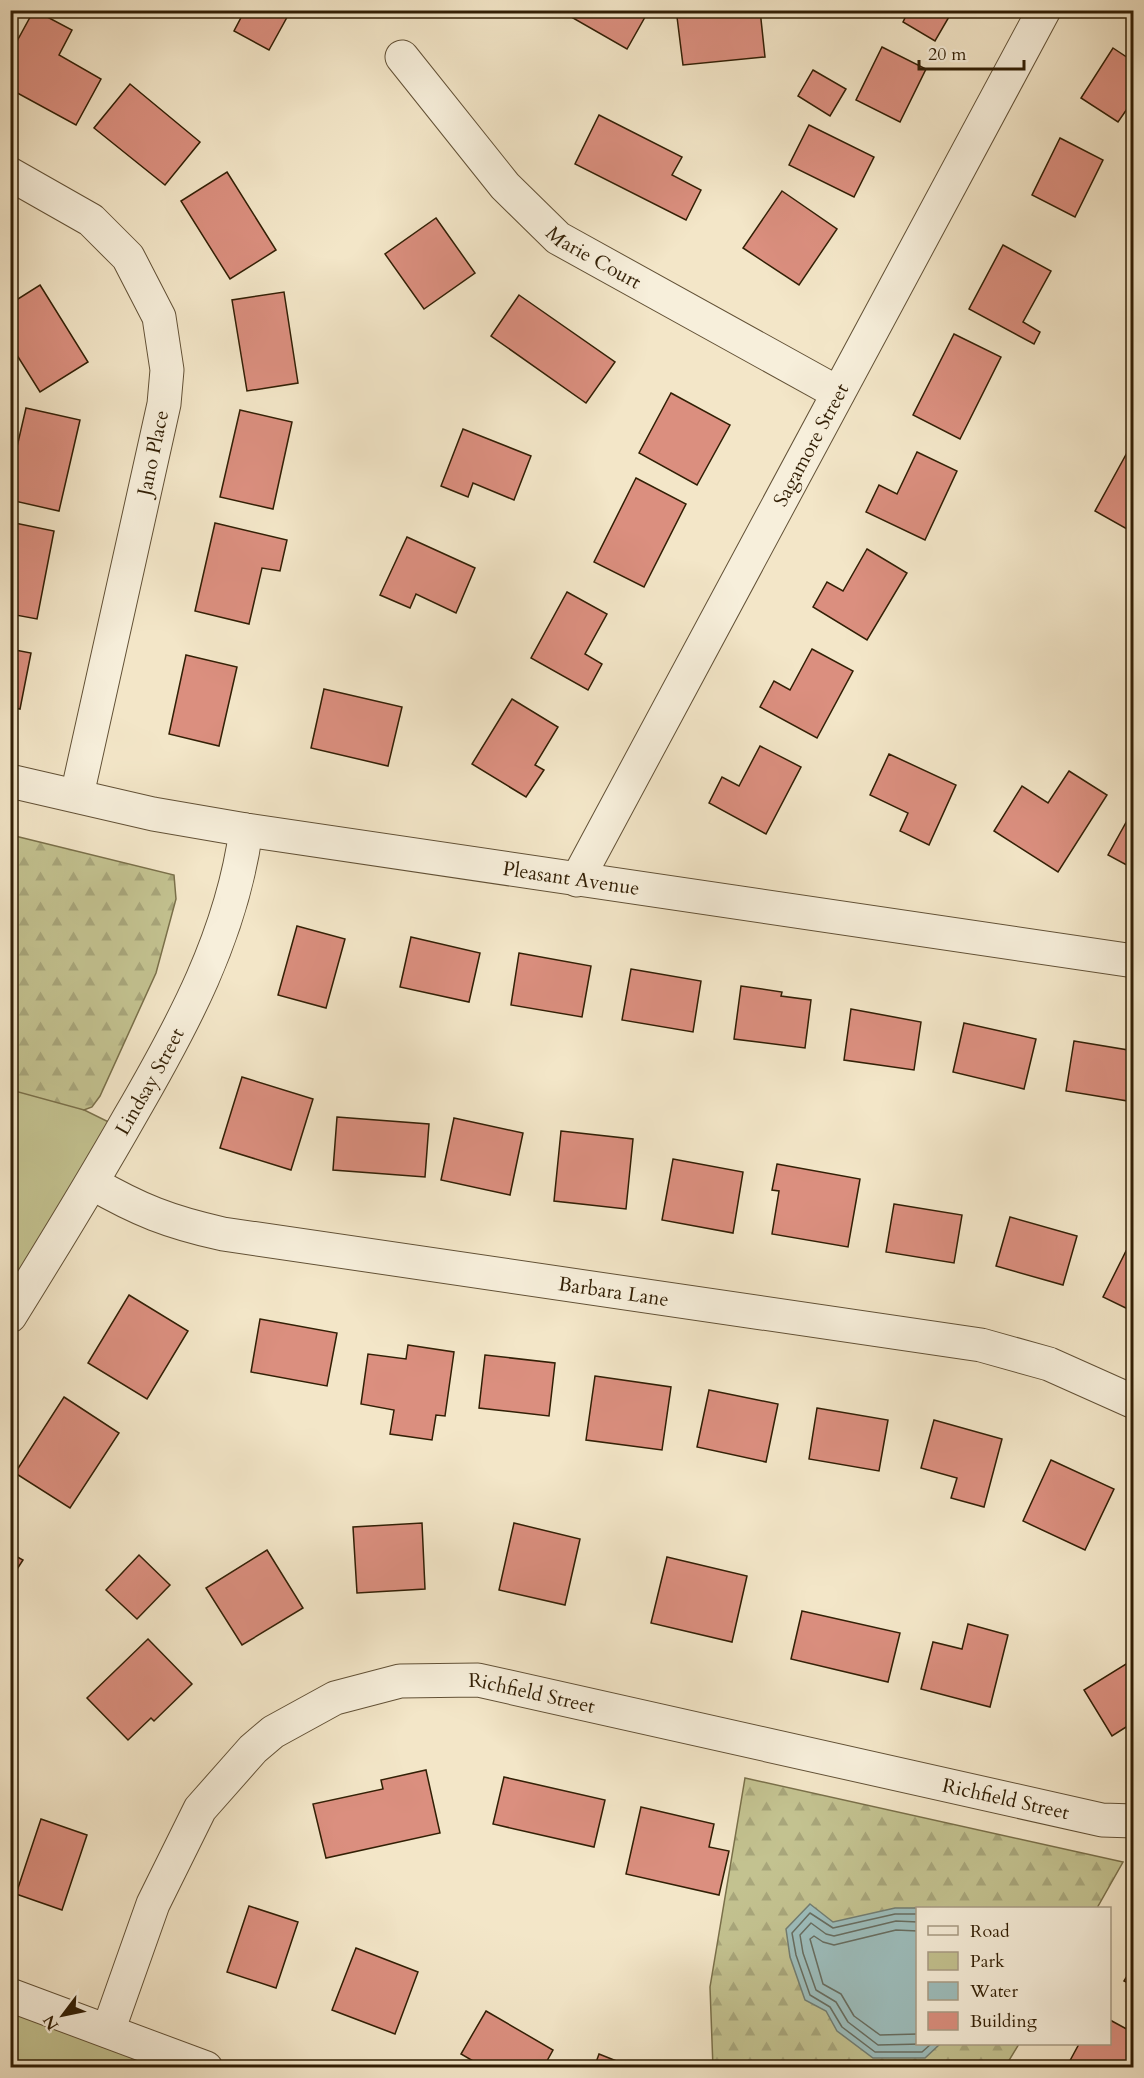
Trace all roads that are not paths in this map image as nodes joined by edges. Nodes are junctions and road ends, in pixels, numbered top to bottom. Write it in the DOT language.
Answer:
graph roads {
  1 [pos="1044,10"];
  2 [pos="402,57"];
  3 [pos="10,174"];
  4 [pos="838,393"];
  5 [pos="10,781"];
  6 [pos="77,795"];
  7 [pos="246,830"];
  8 [pos="577,880"];
  9 [pos="1134,961"];
  10 [pos="92,1183"];
  11 [pos="10,1316"];
  12 [pos="1134,1402"];
  13 [pos="1134,1821"];
  14 [pos="10,1995"];
  15 [pos="108,2031"];
  16 [pos="206,2067"];
  1 -- 4 [label="street, Sagamore Street"];
  2 -- 4 [label="street, Marie Court"];
  3 -- 6 [label="street, Jano Place"];
  4 -- 8 [label="street, Sagamore Street"];
  5 -- 6 [label="street, Pleasant Avenue"];
  6 -- 7 [label="street, Pleasant Avenue"];
  7 -- 8 [label="street, Pleasant Avenue"];
  7 -- 10 [label="street, Lindsay Street"];
  8 -- 9 [label="street, Pleasant Avenue"];
  10 -- 11 [label="street, Lindsay Street"];
  10 -- 12 [label="street, Barbara Lane"];
  13 -- 15 [label="street, Richfield Street"];
  14 -- 15 [label="street"];
  15 -- 16 [label="street"];
}
